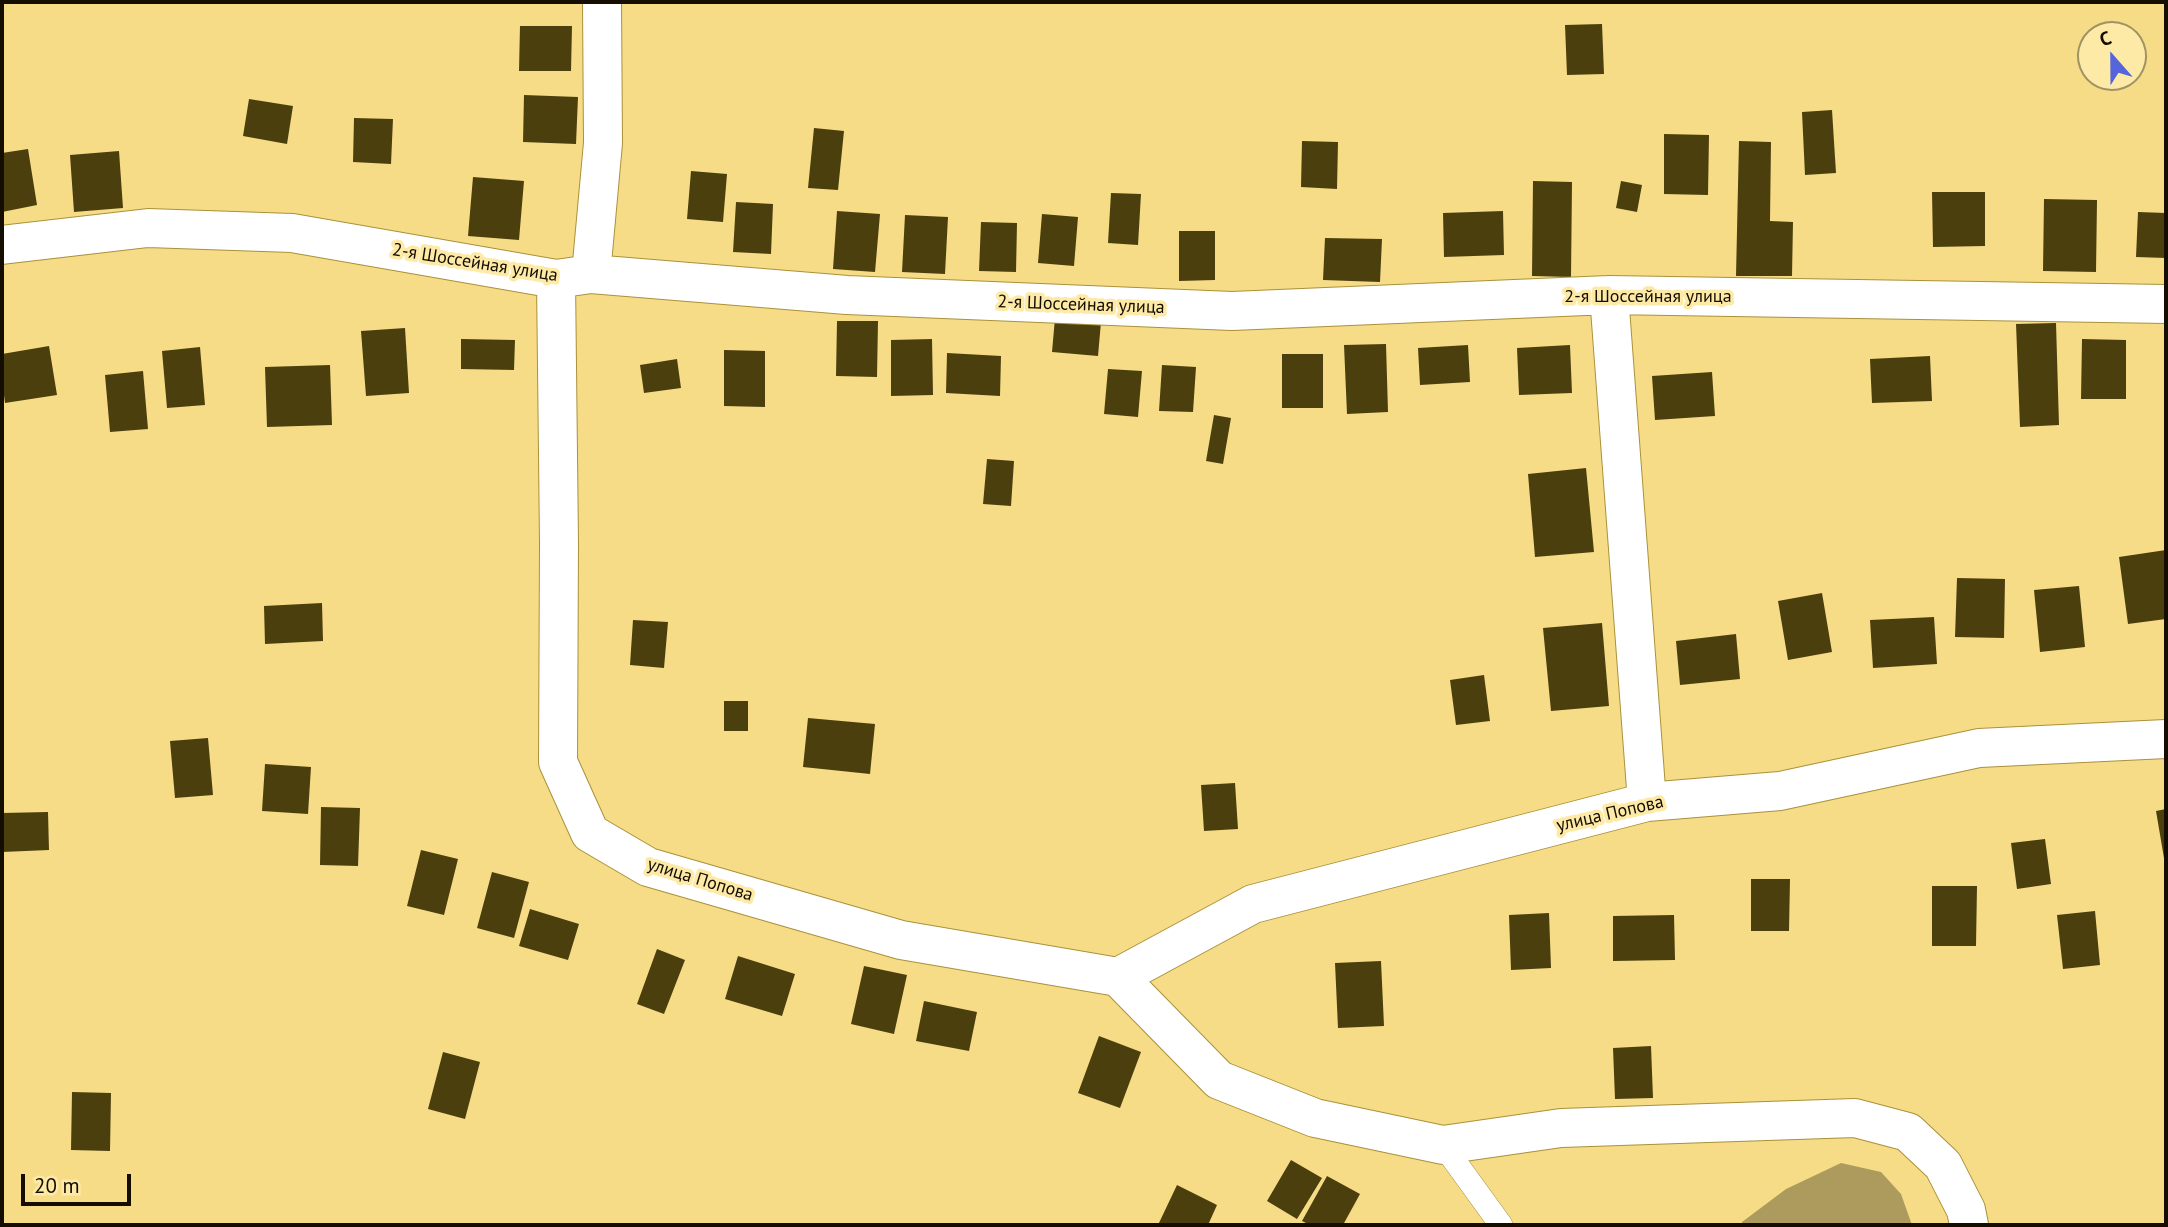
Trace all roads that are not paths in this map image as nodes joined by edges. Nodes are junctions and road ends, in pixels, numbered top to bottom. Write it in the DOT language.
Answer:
graph roads {
  1 [pos="602,2"];
  2 [pos="2,245"];
  3 [pos="573,276"];
  4 [pos="1608,295"];
  5 [pos="2166,304"];
  6 [pos="2166,739"];
  7 [pos="1647,802"];
  8 [pos="1118,976"];
  9 [pos="1443,1146"];
  10 [pos="1501,1225"];
  11 [pos="1969,1225"];
  1 -- 3 [label="street, улица Попова"];
  2 -- 3 [label="street, 2-я Шоссейная улица"];
  3 -- 4 [label="street, 2-я Шоссейная улица"];
  3 -- 8 [label="street, улица Попова"];
  4 -- 5 [label="street, 2-я Шоссейная улица"];
  4 -- 7 [label="street"];
  6 -- 7 [label="street, улица Попова"];
  7 -- 8 [label="street, улица Попова"];
  8 -- 9 [label="street"];
  9 -- 10 [label="lane"];
  9 -- 11 [label="street"];
}
